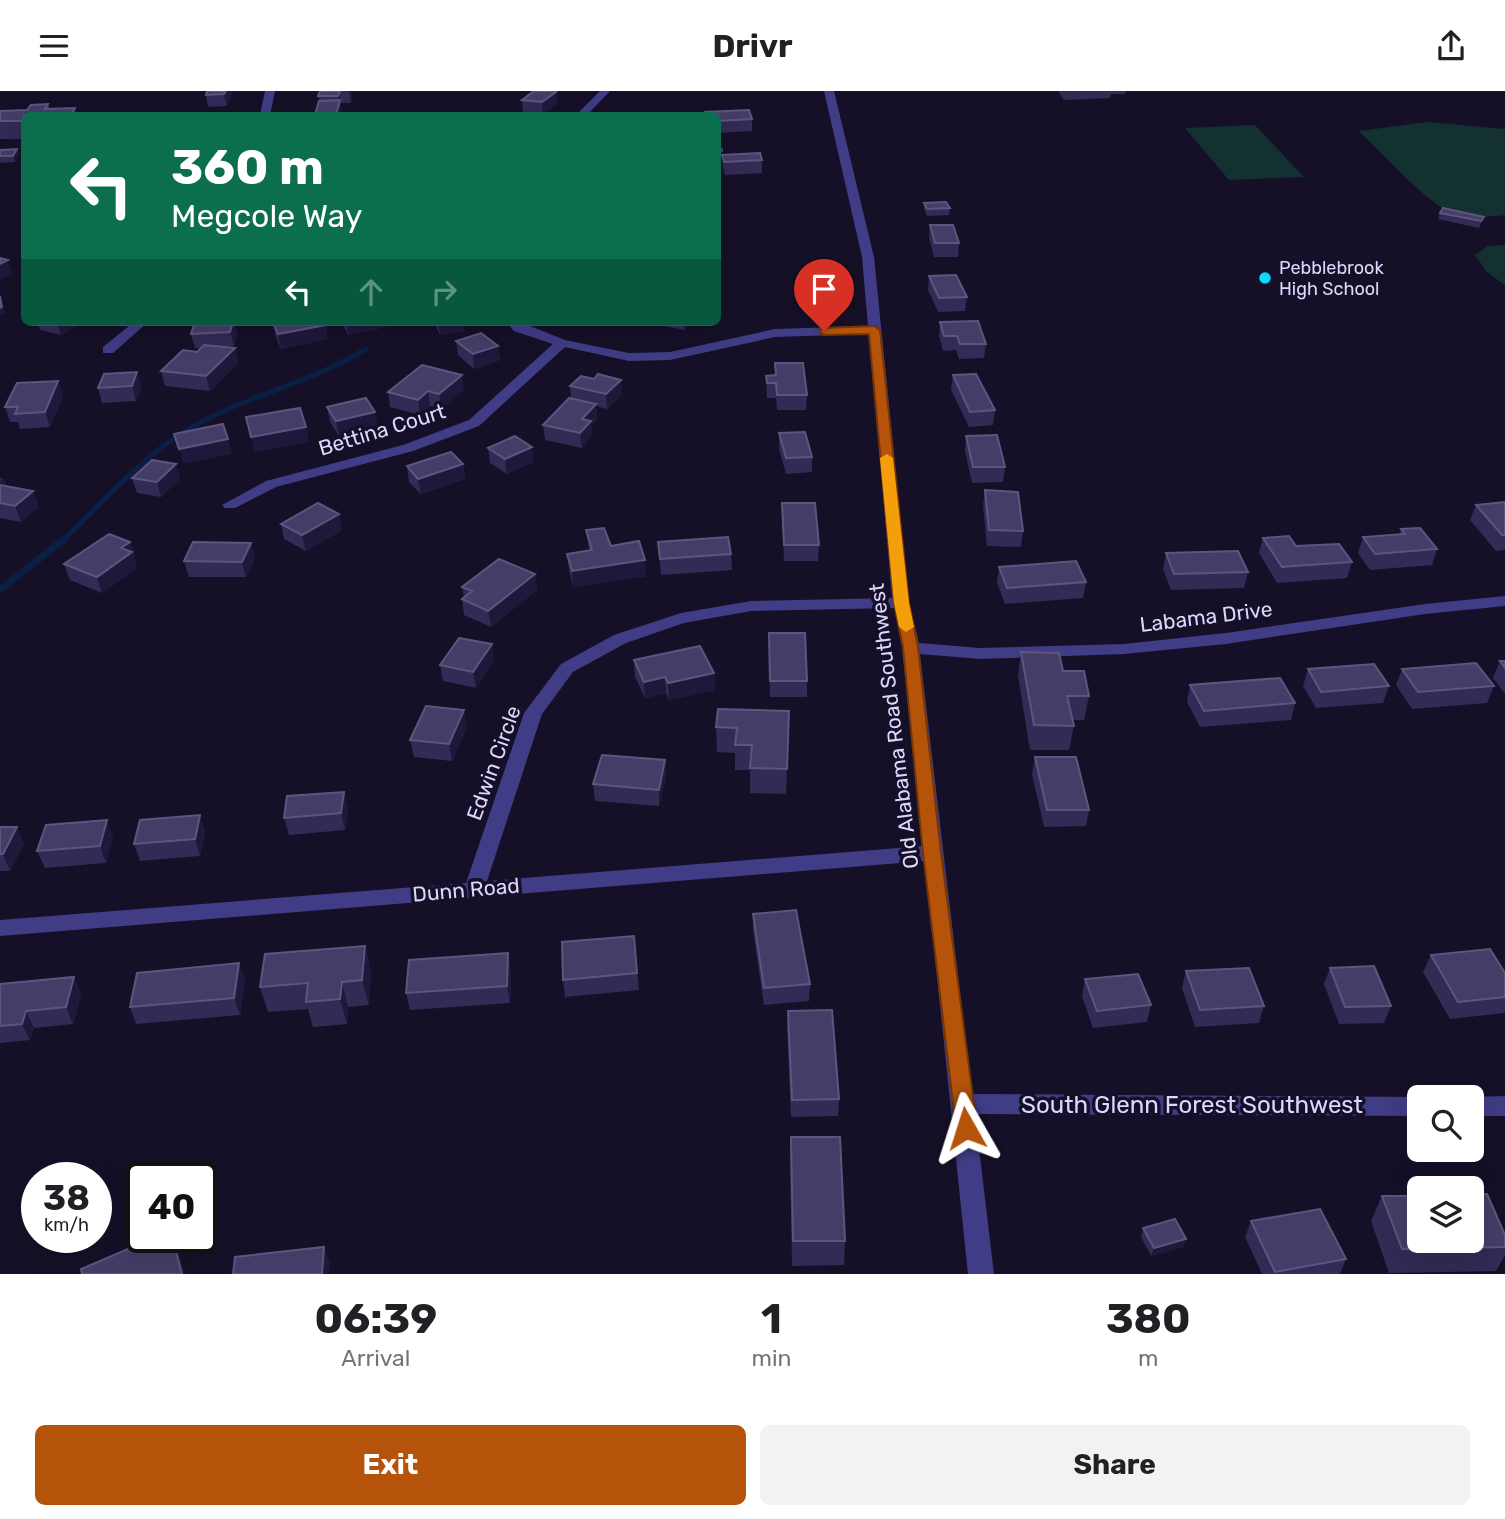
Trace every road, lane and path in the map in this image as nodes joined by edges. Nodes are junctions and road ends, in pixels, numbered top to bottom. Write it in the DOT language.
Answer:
graph roads {
  1 [pos="270,91"];
  2 [pos="605,91"];
  3 [pos="829,91"];
  4 [pos="266,112"];
  5 [pos="585,112"];
  6 [pos="137,326"];
  7 [pos="517,326"];
  8 [pos="874,330"];
  9 [pos="562,343"];
  10 [pos="108,350"];
  11 [pos="230,505"];
  12 [pos="1505,601"];
  13 [pos="901,603"];
  14 [pos="911,647"];
  15 [pos="932,853"];
  16 [pos="474,889"];
  17 [pos="0,928"];
  18 [pos="964,1104"];
  19 [pos="1407,1106"];
  20 [pos="1484,1106"];
  21 [pos="1505,1106"];
  22 [pos="981,1274"];
  1 -- 4 [label="street"];
  2 -- 5 [label="street"];
  3 -- 8 [label="street, Old Alabama Road Southwest"];
  6 -- 10 [label="street"];
  7 -- 9 [label="street"];
  8 -- 9 [label="street"];
  8 -- 13 [label="street, Old Alabama Road Southwest"];
  9 -- 11 [label="street, Bettina Court"];
  12 -- 14 [label="street, Labama Drive"];
  13 -- 14 [label="street, Old Alabama Road Southwest"];
  13 -- 16 [label="street, Edwin Circle"];
  14 -- 15 [label="street, Old Alabama Road Southwest"];
  15 -- 16 [label="street, Dunn Road"];
  15 -- 18 [label="street, Old Alabama Road Southwest"];
  16 -- 17 [label="street, Dunn Road"];
  18 -- 19 [label="street, South Glenn Forest Southwest"];
  18 -- 22 [label="street, Old Alabama Road Southwest"];
  20 -- 21 [label="street"];
}
